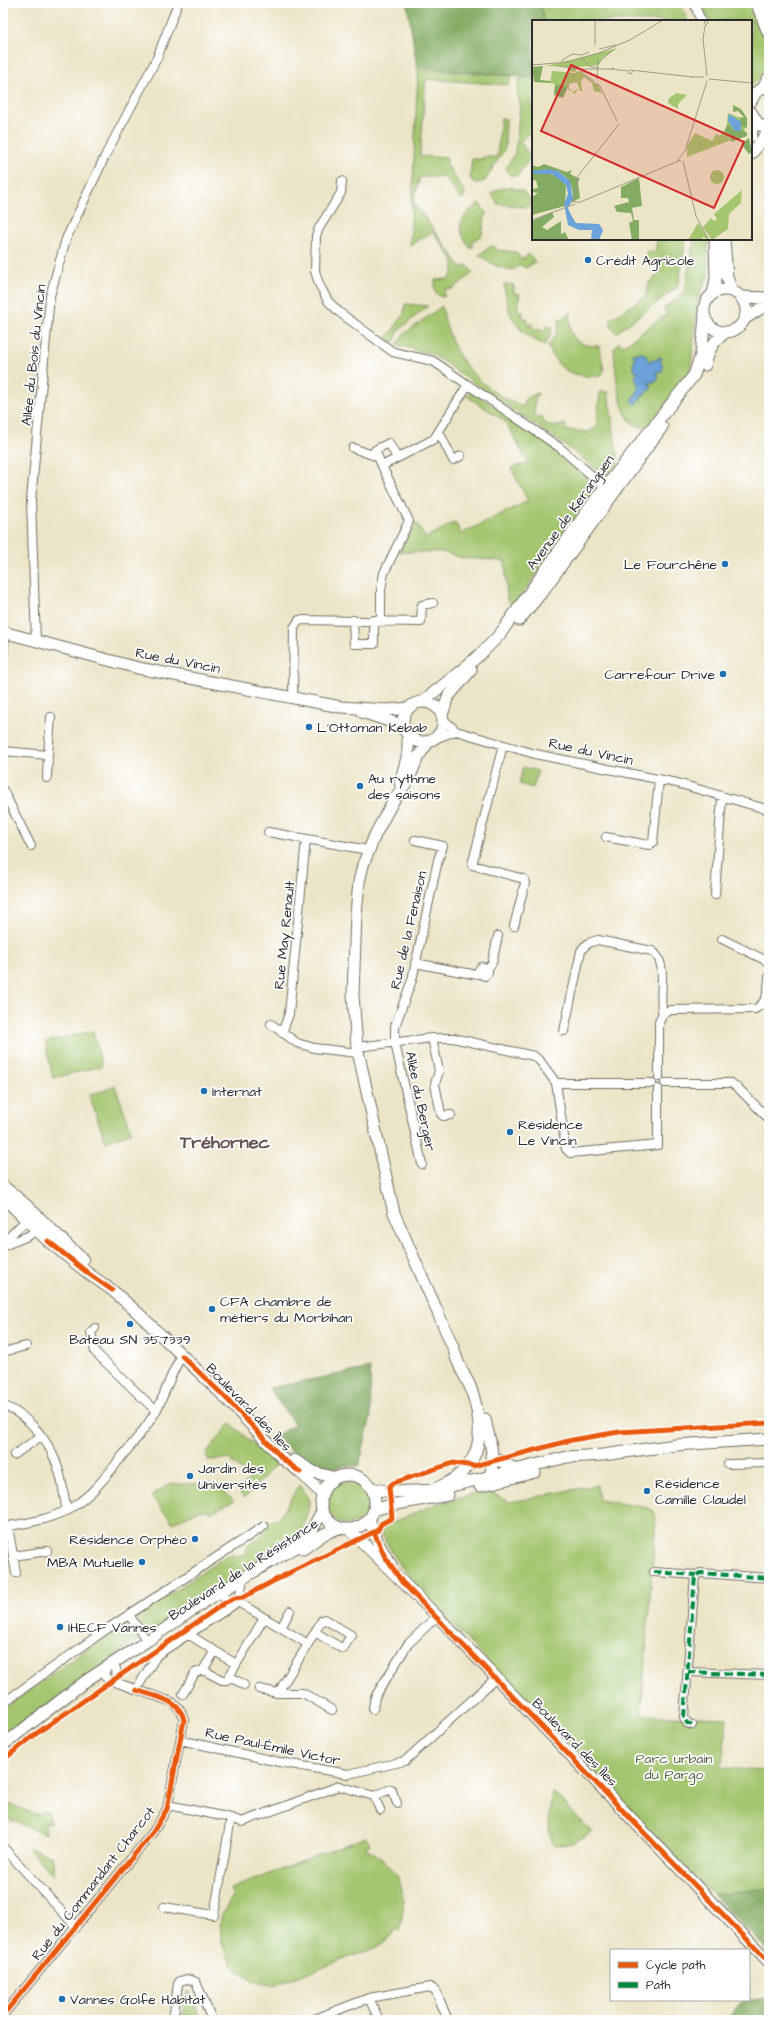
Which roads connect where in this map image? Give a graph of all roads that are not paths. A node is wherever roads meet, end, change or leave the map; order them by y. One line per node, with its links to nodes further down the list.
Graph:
1 (178, 3): 32 (street, Allée du Bois du Vincin)
2 (694, 3): 4 (street)
3 (758, 3): 5 (highway)
4 (701, 20)
5 (769, 31)
6 (752, 114): 7 (main road); 8 (main road)
7 (752, 130)
8 (769, 130): 9 (main road)
9 (752, 153)
10 (342, 181): 20 (street)
11 (715, 240): 13 (main road)
12 (724, 240): 14 (main road)
13 (713, 294): 14 (main road); 17 (main road)
14 (736, 294): 15 (main road); 18 (main road)
15 (769, 298)
16 (769, 302): 18 (main road)
17 (705, 317): 19 (main road); 27 (main road, Avenue de Keranguen)
18 (746, 318): 19 (main road)
19 (725, 333): 39 (main road, Avenue de Keranguen)
20 (467, 386): 21 (street); 27 (street)
21 (440, 432): 23 (street); 25 (street)
22 (353, 448): 24 (street)
23 (461, 456)
24 (378, 457): 25 (street); 26 (street)
25 (397, 458): 26 (street)
26 (382, 466): 30 (street)
27 (605, 487): 35 (main road, Avenue de Keranguen)
28 (433, 603): 30 (street)
29 (353, 620): 30 (street); 30 (street); 34 (street)
30 (377, 620)
31 (4, 632): 32 (main road, Rue du Vincin); 33 (street)
32 (36, 642): 34 (main road, Rue du Vincin)
33 (3, 658)
34 (293, 697): 36 (main road, Rue du Vincin)
35 (422, 702): 37 (main road); 39 (main road)
36 (350, 708): 37 (main road, Rue du Vincin); 40 (main road, Rue du Vincin)
37 (409, 708): 40 (main road)
38 (51, 717): 45 (street)
39 (442, 717): 41 (street, Rue du Vincin); 42 (main road)
40 (406, 730): 42 (main road); 50 (main road)
41 (456, 731): 42 (street); 43 (street, Rue du Vincin)
42 (432, 740): 50 (main road)
43 (503, 745): 47 (street, Rue du Vincin); 59 (street)
44 (3, 750): 45 (street)
45 (48, 755): 46 (street)
46 (47, 778)
47 (659, 780): 49 (street, Rue du Vincin); 53 (street)
48 (3, 790): 56 (street)
49 (722, 796): 51 (street, Rue du Vincin); 58 (street)
50 (393, 801): 57 (main road)
51 (769, 810)
52 (268, 832): 54 (street)
53 (606, 837)
54 (306, 839): 57 (street); 68 (street, Rue May Renault)
55 (415, 840): 63 (street, Rue de la Fenaison)
56 (31, 846)
57 (368, 850): 71 (main road)
58 (715, 895)
59 (514, 926)
60 (498, 936): 63 (street)
61 (722, 939): 62 (street)
62 (769, 962)
63 (416, 963): 70 (street, Rue de la Fenaison)
64 (769, 977): 65 (street)
65 (664, 1014): 67 (street); 72 (street)
66 (271, 1024): 68 (street)
67 (564, 1032)
68 (282, 1033): 71 (street)
69 (432, 1038): 70 (street); 73 (street); 77 (street)
70 (395, 1043): 71 (street); 79 (street, Allée du Berger)
71 (358, 1050): 89 (main road)
72 (659, 1076): 74 (street); 75 (street)
73 (556, 1083): 74 (street); 76 (street)
74 (652, 1083): 76 (street)
75 (665, 1083): 76 (street); 78 (street)
76 (658, 1089)
77 (451, 1115)
78 (769, 1119)
79 (422, 1164)
80 (3, 1186): 83 (main road, Boulevard des Îles)
81 (3, 1197): 82 (main road, Boulevard des Îles)
82 (26, 1220): 83 (main road, Boulevard des Îles); 84 (street)
83 (40, 1223): 84 (street); 88 (main road, Boulevard des Îles)
84 (3, 1245)
85 (95, 1328): 91 (street)
86 (26, 1346): 87 (street)
87 (3, 1352)
88 (182, 1356): 91 (street); 94 (main road, Boulevard des Îles)
89 (472, 1390): 97 (main road); 105 (main road)
90 (3, 1405): 92 (street)
91 (156, 1411): 107 (street)
92 (41, 1436): 95 (street); 107 (street)
93 (769, 1439): 96 (main road)
94 (269, 1442): 102 (main road, Boulevard des Îles); 106 (main road, Boulevard des Îles)
95 (14, 1455)
96 (603, 1455): 100 (main road); 104 (main road)
97 (491, 1456): 100 (main road); 101 (main road)
98 (769, 1463): 99 (street)
99 (728, 1464)
100 (515, 1469): 101 (main road)
101 (489, 1476): 104 (main road); 105 (main road)
102 (335, 1478): 103 (main road); 106 (main road)
103 (371, 1488): 105 (main road); 109 (main road)
104 (473, 1488): 109 (main road)
105 (425, 1492)
106 (322, 1494): 108 (main road)
107 (67, 1511): 110 (street)
108 (322, 1511): 112 (main road); 131 (main road, Boulevard de la Résistance)
109 (371, 1515): 113 (main road); 120 (main road, Boulevard des Îles)
110 (6, 1526): 115 (street)
111 (264, 1526): 125 (street)
112 (339, 1528): 113 (main road); 121 (main road, Boulevard de la Résistance)
113 (350, 1530): 120 (main road, Boulevard des Îles)
114 (47, 1551): 115 (street)
115 (13, 1556): 117 (street)
116 (654, 1572): 118 (street)
117 (16, 1573)
118 (696, 1574): 119 (street); 137 (street)
119 (769, 1578)
120 (402, 1582): 126 (main road, Boulevard des Îles)
121 (242, 1586): 122 (main road, Boulevard de la Résistance); 123 (street)
122 (224, 1597): 123 (street); 135 (main road, Boulevard de la Résistance)
123 (238, 1602): 127 (street); 130 (street)
124 (290, 1611): 128 (street)
125 (129, 1615): 131 (street); 148 (street)
126 (437, 1616): 141 (main road, Boulevard des Îles); 149 (street)
127 (264, 1618): 128 (street); 134 (street)
128 (281, 1628): 132 (street)
129 (315, 1632): 132 (street)
130 (188, 1634): 133 (street); 145 (street)
131 (147, 1642): 138 (main road, Boulevard de la Résistance)
132 (308, 1644): 146 (street)
133 (215, 1651): 134 (street); 136 (street)
134 (236, 1664): 140 (street)
135 (116, 1669): 138 (main road, Boulevard de la Résistance); 142 (street)
136 (203, 1670): 140 (street); 147 (street)
137 (688, 1672): 139 (street); 151 (street)
138 (104, 1673): 142 (street, Rue du Commandant Charcot); 153 (main road, Boulevard de la Résistance)
139 (769, 1675)
140 (229, 1676): 143 (street)
141 (496, 1678): 152 (street, Rue Paul-Émile Victor); 162 (main road, Boulevard des Îles)
142 (117, 1683): 145 (street, Rue du Commandant Charcot)
143 (244, 1685)
144 (259, 1689): 146 (street)
145 (136, 1690): 152 (street, Rue du Commandant Charcot)
146 (278, 1693): 150 (street)
147 (183, 1694)
148 (3, 1703)
149 (373, 1709)
150 (332, 1710)
151 (692, 1726)
152 (180, 1740): 156 (street, Rue du Commandant Charcot)
153 (3, 1745)
154 (374, 1796): 155 (street); 157 (street); 158 (street)
155 (397, 1803)
156 (168, 1806): 158 (street); 161 (street, Rue du Commandant Charcot)
157 (380, 1810)
158 (231, 1818): 160 (street)
159 (3, 1847): 161 (street, Rue du Commandant Charcot)
160 (164, 1907)
161 (75, 1926): 164 (street, Rue du Commandant Charcot)
162 (769, 1962)
163 (369, 1998): 167 (street); 168 (street); 169 (street)
164 (3, 2015)
165 (172, 2020): 166 (street)
166 (212, 2020)
167 (312, 2020)
168 (379, 2020)
169 (448, 2020)

